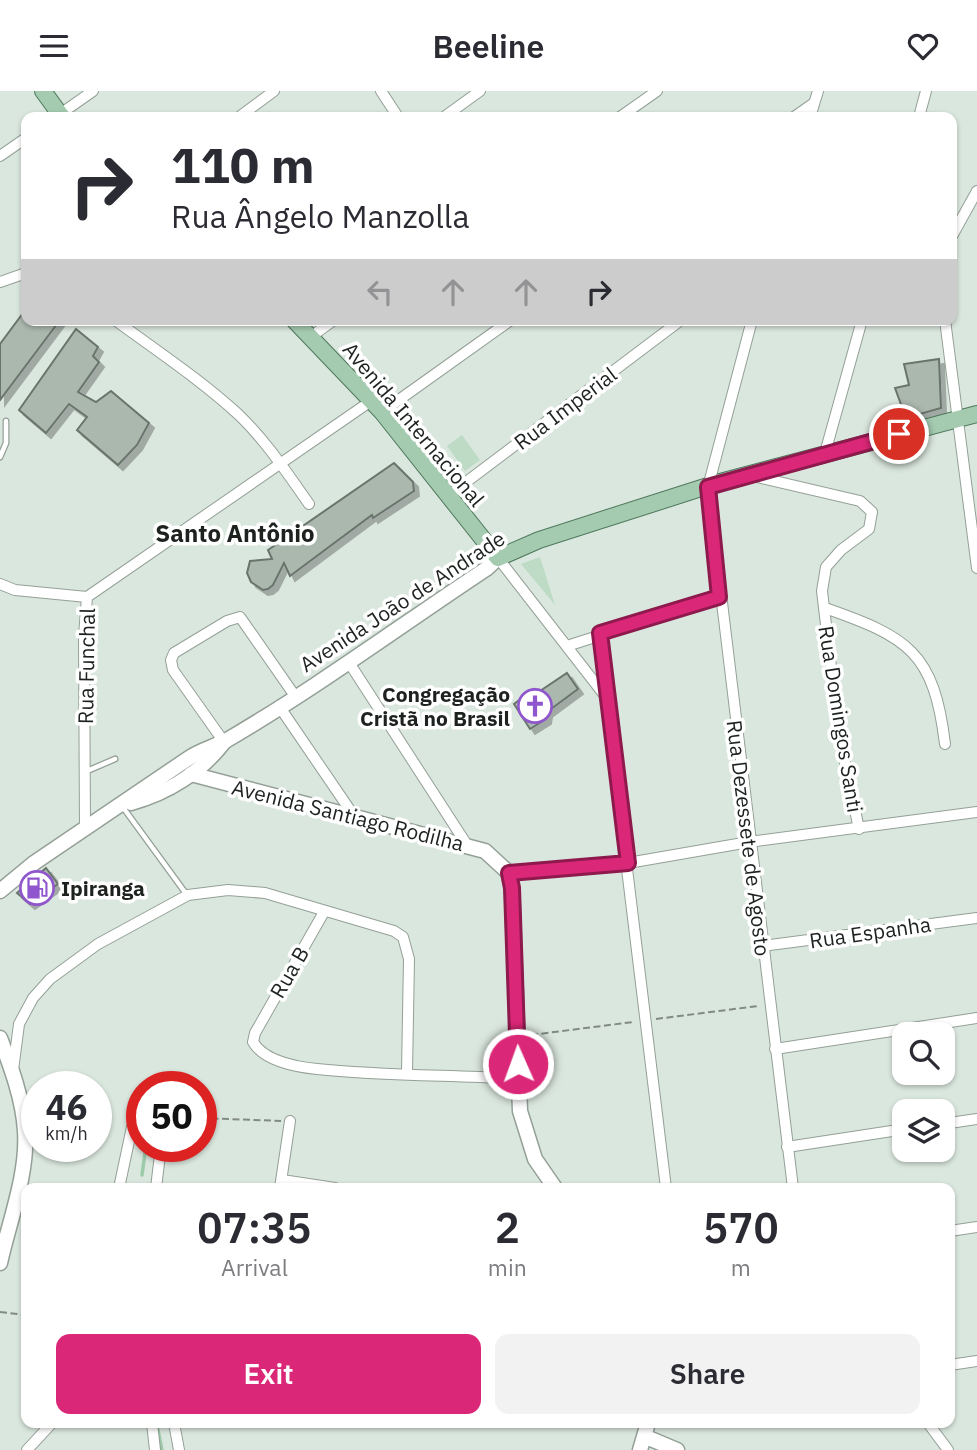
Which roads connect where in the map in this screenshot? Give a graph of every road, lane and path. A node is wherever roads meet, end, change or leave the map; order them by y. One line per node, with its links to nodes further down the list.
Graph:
1 (43, 91): 10 (main road)
2 (93, 91): 11 (street)
3 (274, 91): 12 (street)
4 (381, 91): 13 (street)
5 (480, 91): 14 (street)
6 (657, 91): 15 (street)
7 (818, 91): 9 (street)
8 (926, 91): 18 (street)
9 (814, 103): 16 (street); 17 (street)
10 (56, 112)
11 (64, 112)
12 (246, 112)
13 (395, 112)
14 (451, 112)
15 (627, 112)
16 (801, 112)
17 (811, 112)
18 (920, 112)
19 (21, 141): 20 (street)
20 (0, 156)
21 (977, 191): 22 (street)
22 (957, 227)
23 (21, 275): 24 (street)
24 (0, 282)
25 (124, 326): 40 (street)
26 (301, 326): 33 (main road, Avenida Internacional)
27 (326, 326): 33 (street)
28 (502, 326): 34 (street, Rua Funchal)
29 (673, 326): 43 (street, Rua Imperial)
30 (750, 326): 42 (street)
31 (860, 326): 38 (street)
32 (947, 326): 36 (street)
33 (312, 336): 34 (main road, Avenida Internacional)
34 (377, 406): 40 (street, Rua Funchal); 43 (main road, Avenida Internacional)
35 (977, 414): 36 (main road, Avenida João de Andrade)
36 (958, 418): 38 (main road, Avenida João de Andrade); 46 (street)
37 (6, 421): 39 (lane)
38 (825, 453): 41 (main road, Avenida João de Andrade)
39 (0, 457)
40 (280, 464): 44 (street); 48 (street, Rua Funchal)
41 (746, 474): 42 (main road, Avenida João de Andrade); 50 (street, Rua Domingos Santi)
42 (708, 487): 45 (main road, Avenida João de Andrade); 49 (street, Rua Dezessete de Agosto)
43 (449, 495): 45 (main road, Avenida Internacional)
44 (309, 504)
45 (498, 558): 52 (street); 53 (main road, Avenida João de Andrade)
46 (977, 568)
47 (0, 585): 48 (street)
48 (87, 597): 61 (street, Rua Funchal)
49 (719, 597): 51 (street); 69 (street, Rua Dezessete de Agosto)
50 (825, 608): 58 (street); 68 (street, Rua Domingos Santi)
51 (600, 633): 52 (street); 55 (street)
52 (567, 646): 55 (street)
53 (348, 661): 54 (main road, Avenida João de Andrade); 70 (street)
54 (295, 696): 56 (main road, Avenida João de Andrade); 57 (street)
55 (606, 697): 71 (street)
56 (279, 706): 57 (main road, Avenida João de Andrade); 66 (street)
57 (219, 743): 60 (main road, Avenida João de Andrade); 64 (main road, Avenida João de Andrade)
58 (945, 744)
59 (115, 759): 61 (lane)
60 (209, 762): 62 (main road, Avenida João de Andrade); 63 (main road)
61 (85, 772): 67 (street, Rua Funchal)
62 (191, 774): 63 (main road, Avenida Santiago Rodilha); 64 (main road, Avenida João de Andrade)
63 (216, 781): 66 (main road, Avenida Santiago Rodilha)
64 (122, 806): 67 (main road, Avenida João de Andrade); 76 (lane)
65 (977, 812): 68 (street)
66 (354, 816): 70 (main road, Avenida Santiago Rodilha)
67 (85, 828): 72 (main road, Avenida João de Andrade)
68 (859, 829): 69 (street)
69 (750, 842): 71 (street); 79 (street, Rua Dezessete de Agosto)
70 (467, 845): 73 (main road, Avenida Santiago Rodilha)
71 (628, 863): 73 (street); 98 (street)
72 (23, 871): 74 (main road, Avenida João de Andrade); 75 (main road, Avenida João de Andrade)
73 (509, 873): 85 (main road)
74 (0, 878)
75 (0, 891)
76 (188, 895): 77 (street); 83 (street)
77 (324, 912): 84 (street); 84 (street, Rua B)
78 (977, 918): 79 (street, Rua Espanha)
79 (762, 946): 82 (street, Rua Dezessete de Agosto)
80 (977, 1018): 82 (street)
81 (0, 1038): 83 (main road)
82 (775, 1049): 91 (street, Rua Dezessete de Agosto)
83 (13, 1071): 102 (main road)
84 (407, 1072): 85 (street)
85 (519, 1079): 97 (main road)
86 (217, 1119): 88 (path)
87 (977, 1119): 89 (street)
88 (290, 1121): 96 (street)
89 (955, 1122)
90 (892, 1131): 91 (street)
91 (788, 1147): 99 (street, Rua Dezessete de Agosto)
92 (126, 1155): 94 (street)
93 (159, 1162): 95 (street)
94 (120, 1183)
95 (157, 1183)
96 (281, 1183)
97 (552, 1183)
98 (665, 1183)
99 (792, 1183)
100 (977, 1227): 101 (street)
101 (955, 1230)
102 (0, 1263)
103 (0, 1312): 104 (path)
104 (21, 1314)
105 (977, 1361): 106 (street)
106 (955, 1363)
107 (47, 1428): 112 (street)
108 (153, 1428): 113 (street)
109 (175, 1428): 114 (street)
110 (932, 1428): 116 (street)
111 (645, 1437): 115 (main road)
112 (27, 1450)
113 (155, 1450)
114 (179, 1450)
115 (677, 1450)
116 (948, 1450)

